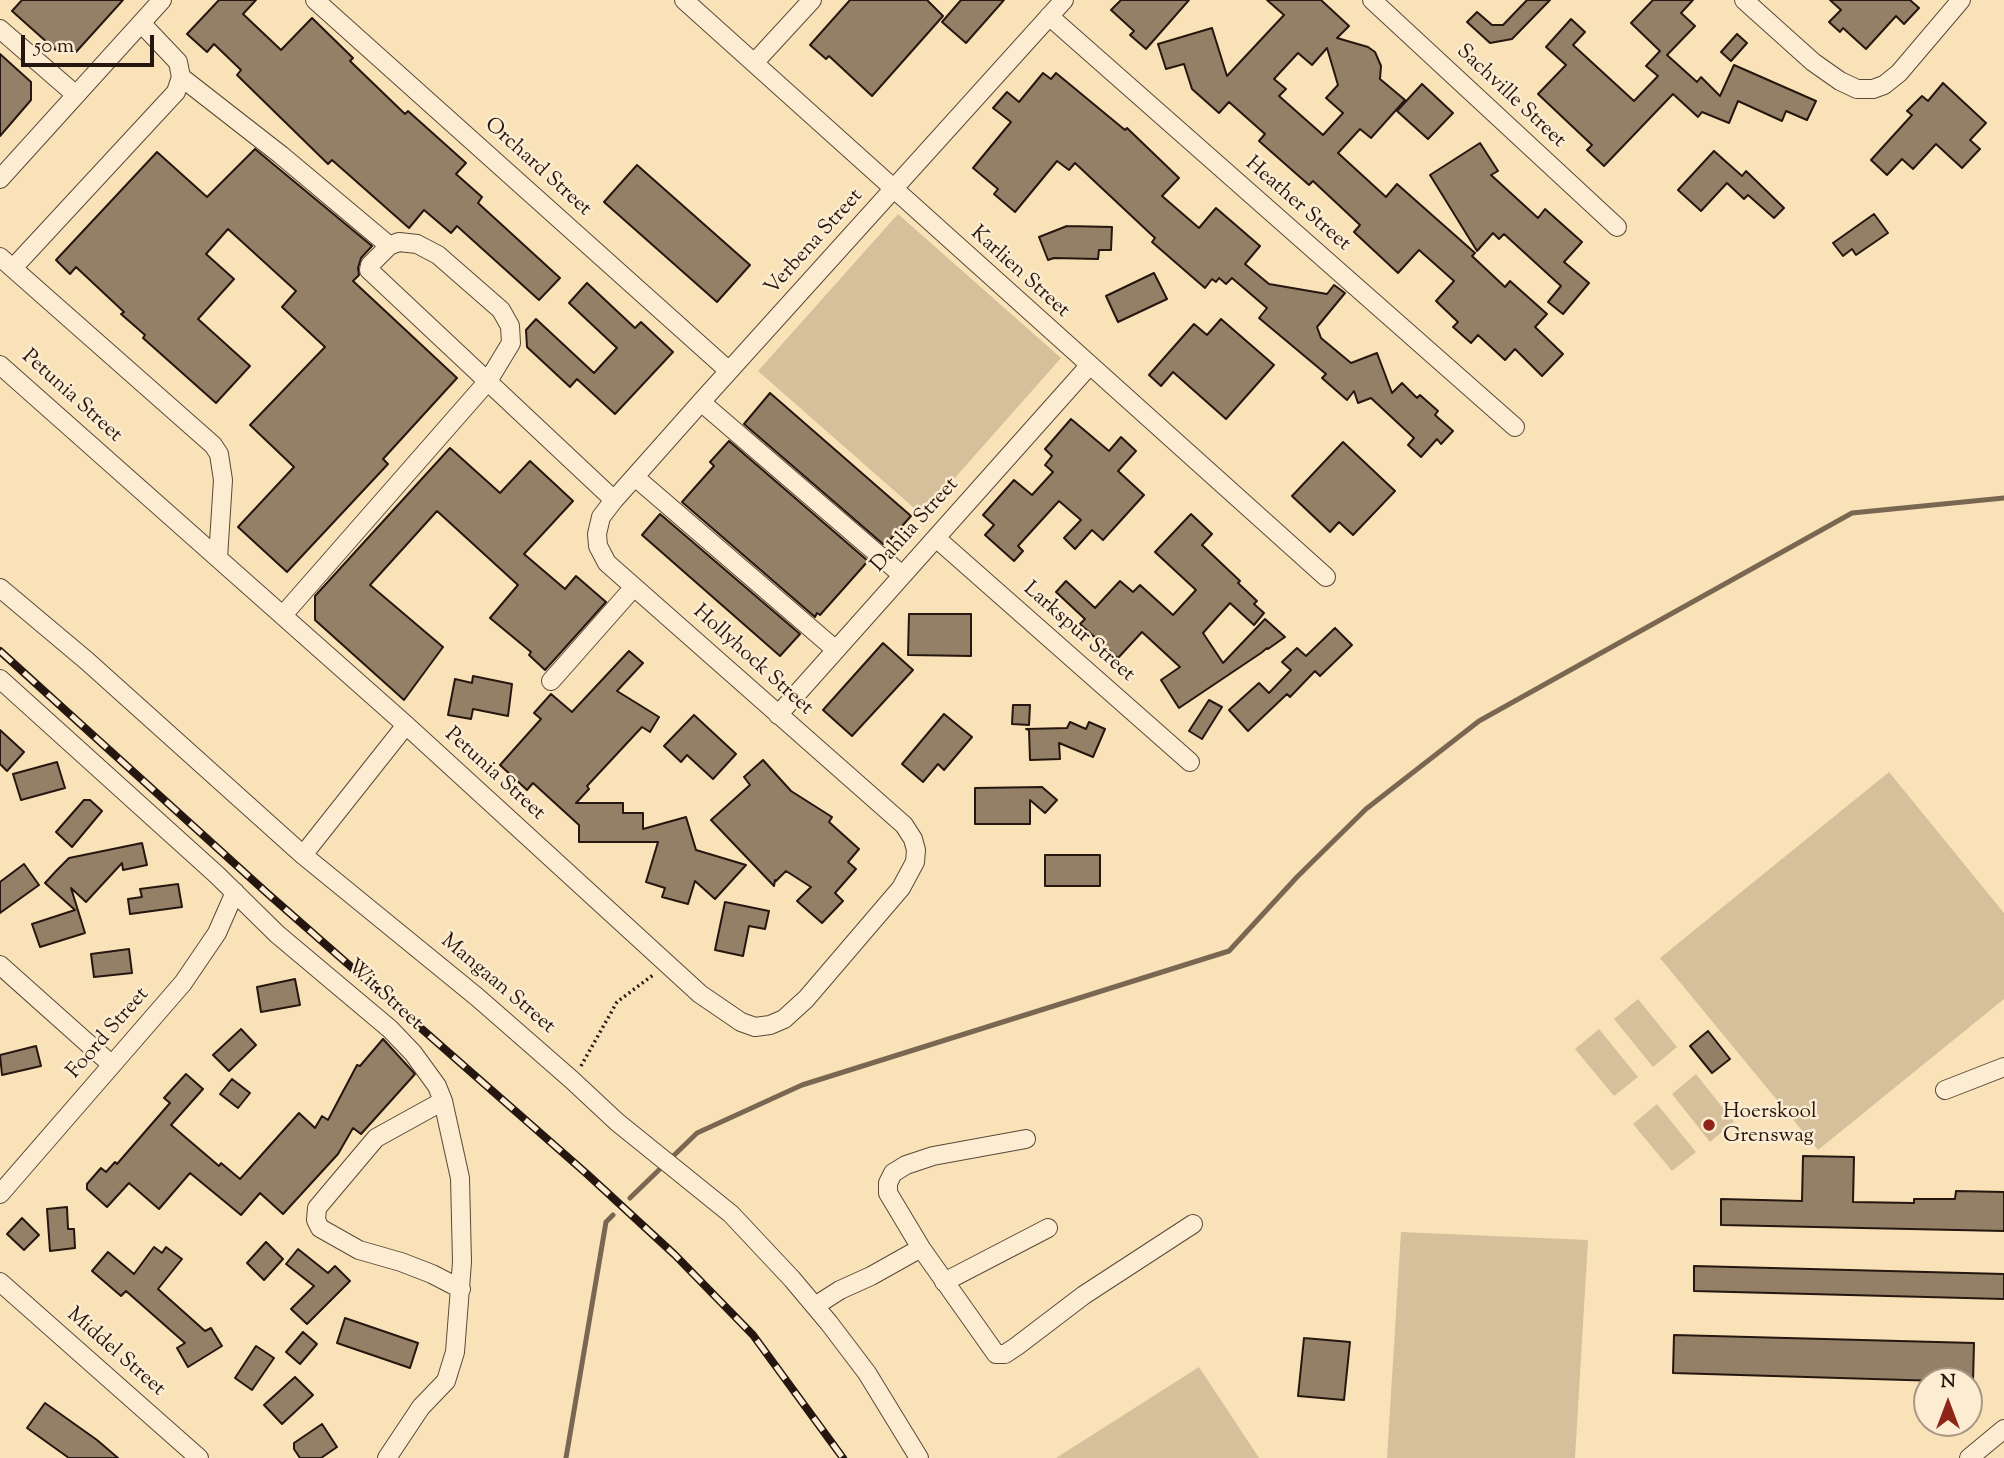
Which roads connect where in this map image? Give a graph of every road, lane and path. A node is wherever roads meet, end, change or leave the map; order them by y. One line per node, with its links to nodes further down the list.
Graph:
1 (162, 0): 10 (street)
2 (315, 0): 22 (street, Orchard Street)
3 (684, 0): 12 (street, Karlien Street)
4 (812, 0): 12 (street)
5 (1064, 0): 9 (street, Verbena Street)
6 (1372, 0): 17 (street, Sachville Street)
7 (1744, 0): 8 (street)
8 (1961, 0)
9 (1049, 16): 16 (street, Verbena Street); 25 (street, Heather Street)
10 (141, 23): 13 (street); 14 (street)
11 (0, 29): 14 (street)
12 (754, 63): 16 (street, Karlien Street)
13 (181, 77): 18 (street); 19 (street)
14 (76, 95): 15 (street)
15 (0, 179)
16 (894, 190): 21 (street, Karlien Street); 22 (street, Verbena Street)
17 (1617, 227)
18 (388, 246): 23 (street); 23 (street)
19 (7, 263): 30 (street)
20 (0, 365): 30 (street, Petunia Street)
21 (1089, 366): 29 (street, Dahlia Street); 32 (street, Karlien Street)
22 (729, 371): 24 (street, Verbena Street)
23 (488, 381): 27 (street); 35 (street)
24 (701, 402): 26 (street, Verbena Street); 31 (street)
25 (1515, 427)
26 (635, 477): 27 (street, Verbena Street); 36 (street)
27 (614, 500): 28 (street, Verbena Street)
28 (601, 517): 33 (street, Hollyhock Street)
29 (936, 538): 31 (street, Dahlia Street); 41 (street, Larkspur Street)
30 (218, 558): 35 (street, Petunia Street)
31 (902, 576): 36 (street, Dahlia Street)
32 (1326, 577)
33 (634, 587): 38 (street); 39 (street, Hollyhock Street)
34 (0, 588): 43 (street, Mangaan Street)
35 (283, 615): 40 (street, Petunia Street)
36 (836, 650): 39 (street, Dahlia Street)
37 (0, 679): 44 (street, Wit Street)
38 (551, 681)
39 (778, 715): 42 (street, Hollyhock Street)
40 (406, 725): 43 (street); 46 (street, Petunia Street)
41 (1190, 762)
42 (904, 825): 46 (street, Petunia Street)
43 (303, 855): 49 (street, Mangaan Street)
44 (235, 892): 47 (street, Foord Street); 51 (street, Wit Street)
45 (0, 965): 47 (street)
46 (672, 968): 49 (path)
47 (112, 1065): 53 (street, Foord Street)
48 (2004, 1067): 50 (street)
49 (572, 1080): 60 (street, Mangaan Street)
50 (1945, 1090)
51 (443, 1101): 59 (street, Wit Street); 59 (street)
52 (1026, 1139): 56 (street)
53 (0, 1194)
54 (1192, 1224): 58 (street)
55 (1048, 1228): 58 (street)
56 (921, 1248): 58 (street); 60 (street)
57 (0, 1282): 62 (street, Middel Street)
58 (944, 1282)
59 (461, 1289): 63 (street, Wit Street)
60 (815, 1306): 64 (street, Mangaan Street)
61 (2004, 1429): 65 (street)
62 (199, 1458)
63 (387, 1458)
64 (919, 1458)
65 (1969, 1458)

